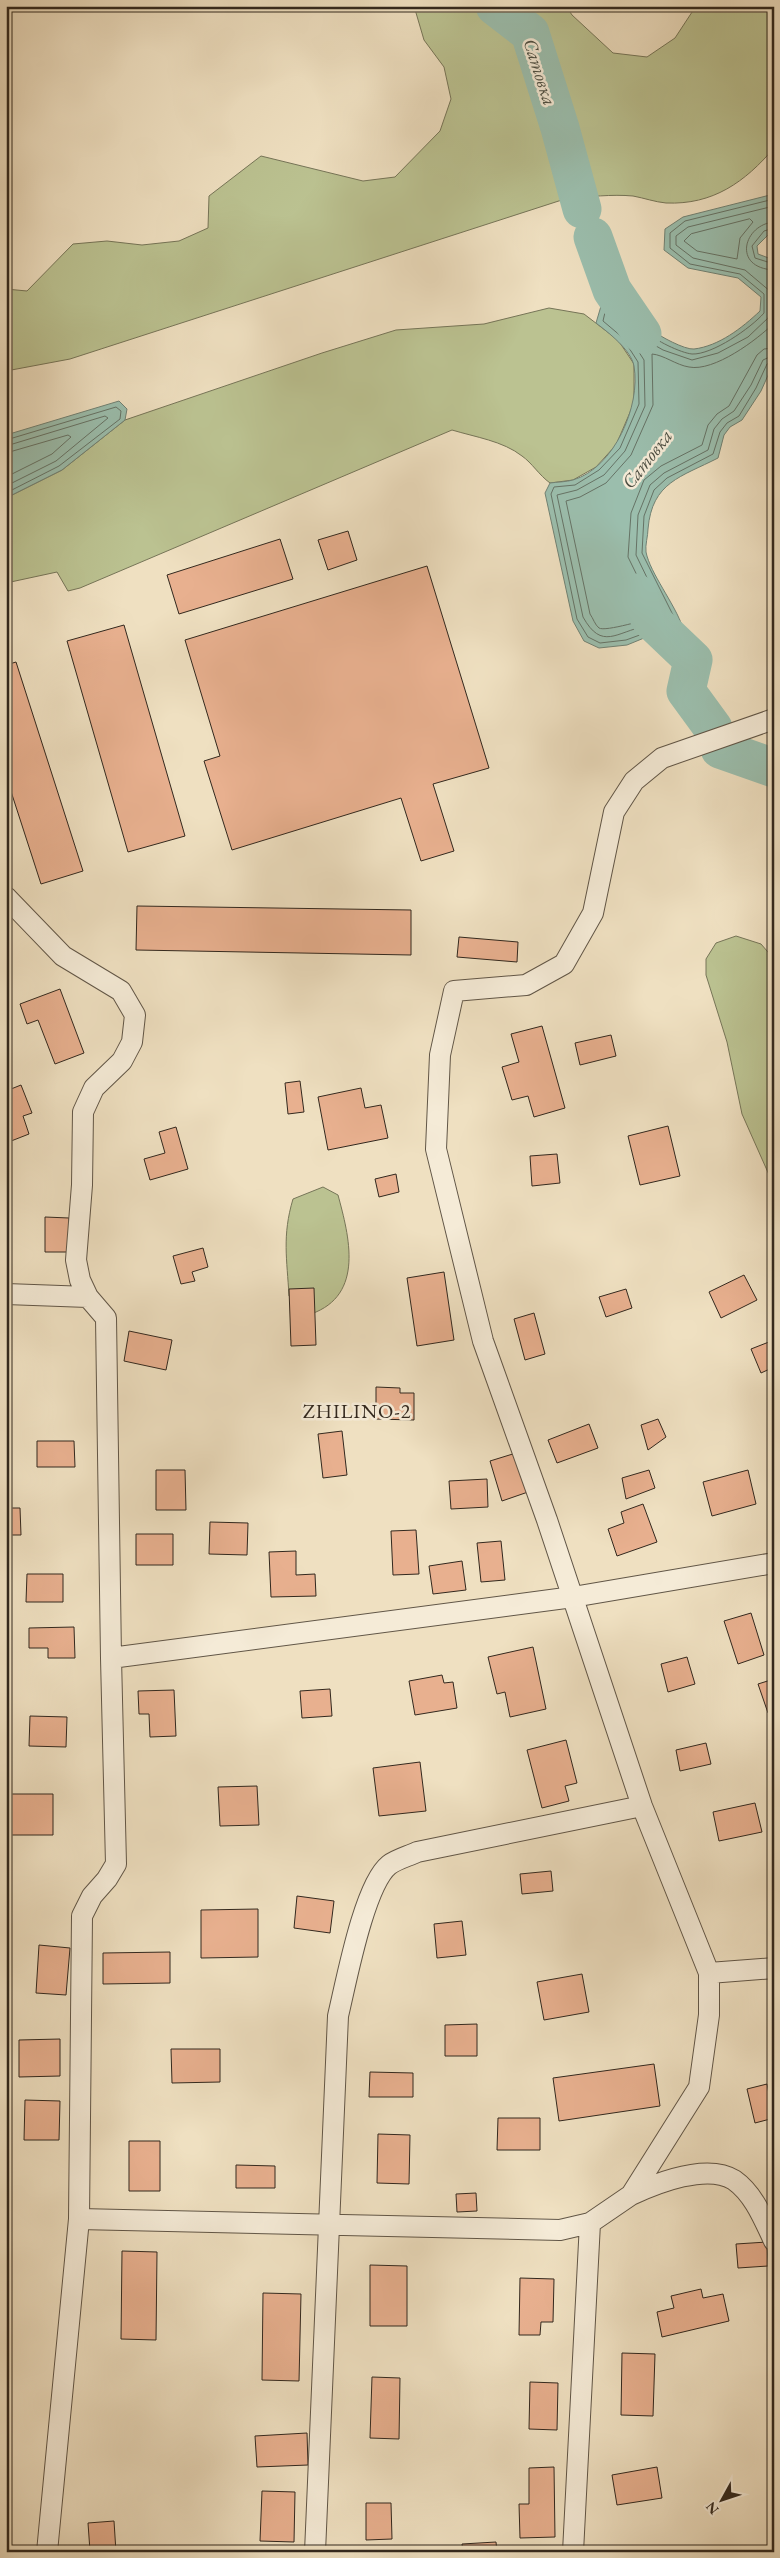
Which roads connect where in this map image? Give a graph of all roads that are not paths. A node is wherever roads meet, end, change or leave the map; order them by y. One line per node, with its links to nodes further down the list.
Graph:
1 (774, 719): 6 (street)
2 (6, 897): 4 (street)
3 (6, 1294): 4 (street)
4 (88, 1297): 7 (street)
5 (774, 1563): 6 (street)
6 (573, 1597): 7 (street); 8 (street)
7 (111, 1658): 12 (street)
8 (642, 1806): 10 (street); 14 (street)
9 (774, 1968): 10 (street)
10 (709, 1973): 11 (street)
11 (631, 2195): 13 (street); 15 (street)
12 (79, 2219): 14 (street); 16 (street)
13 (590, 2223): 14 (street); 18 (street)
14 (328, 2227): 17 (street)
15 (774, 2241)
16 (48, 2552)
17 (315, 2552)
18 (573, 2552)

